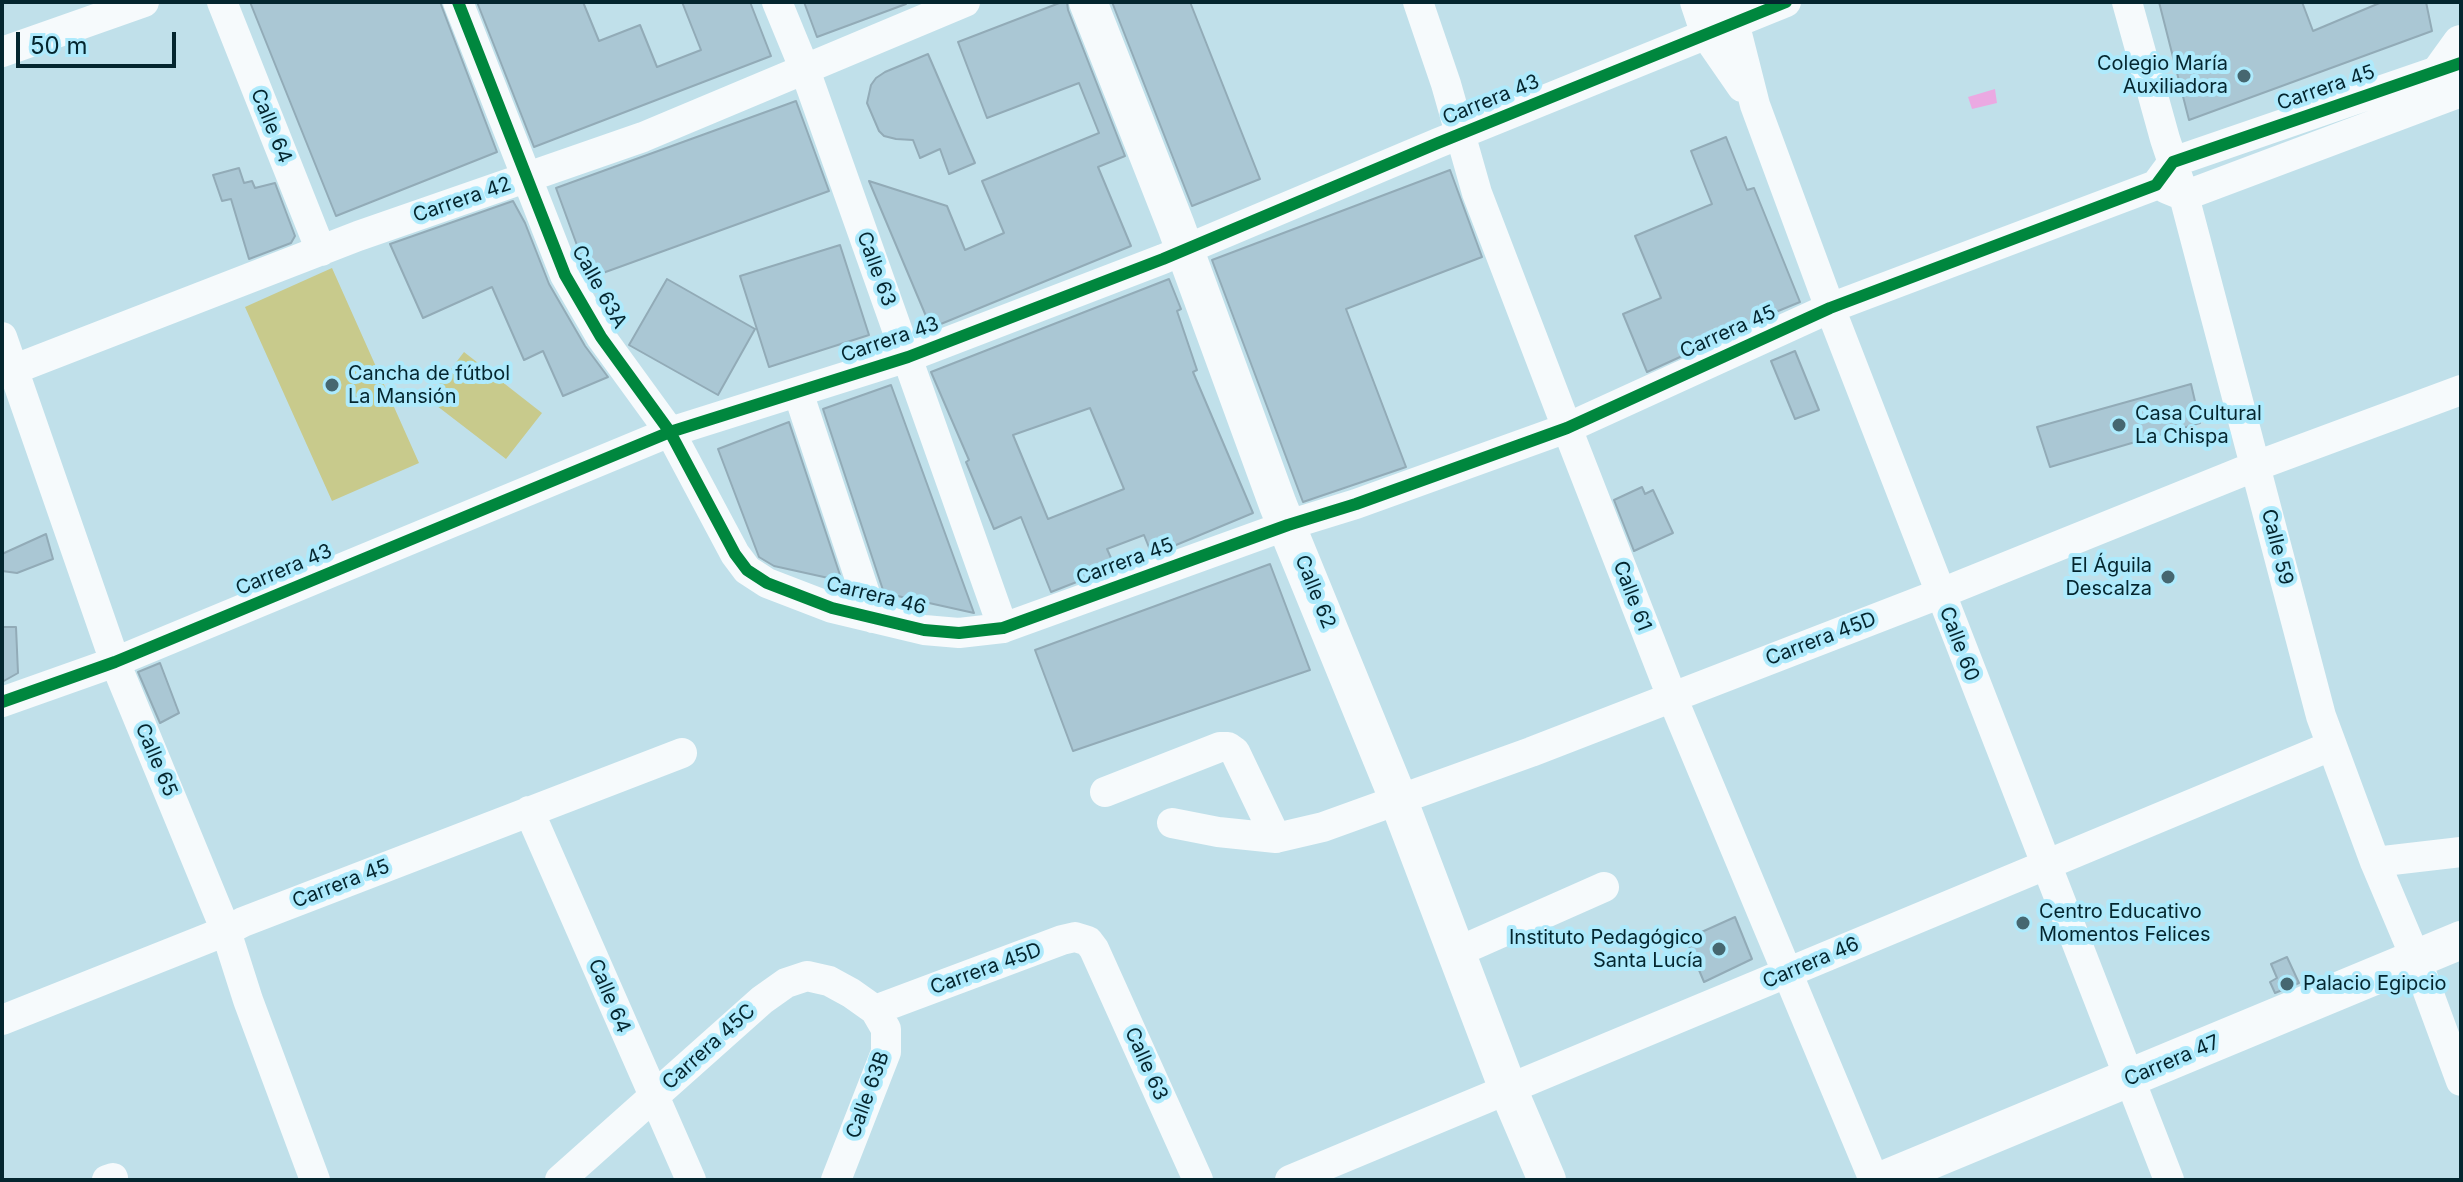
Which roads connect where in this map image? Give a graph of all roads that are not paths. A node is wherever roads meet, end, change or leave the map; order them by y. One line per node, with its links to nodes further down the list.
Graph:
1 (144, 2): 13 (street)
2 (222, 2): 26 (street, Calle 64)
3 (458, 2): 23 (street, Calle 63A)
4 (777, 2): 14 (street, Calle 63)
5 (965, 2): 14 (street, Carrera 42)
6 (1088, 2): 25 (main road, Calle 62)
7 (1418, 2): 20 (street, Calle 61)
8 (1695, 2): 12 (street, Calle 60)
9 (1786, 2): 11 (street, Carrera 43)
10 (2127, 2): 22 (street, Calle 59)
11 (1730, 12): 12 (street, Carrera 43); 17 (street, Calle 60)
12 (1706, 35): 17 (street, Calle 60); 20 (street, Carrera 43)
13 (2, 52)
14 (805, 70): 23 (street, Carrera 42); 29 (street, Calle 63)
15 (2448, 74): 16 (street, Carrera 45); 19 (street, Carrera 45)
16 (2340, 104): 18 (street, Carrera 45); 19 (street)
17 (1755, 105): 27 (street, Calle 60)
18 (2310, 114): 21 (street); 22 (street, Carrera 45)
19 (2351, 133): 21 (street, Carrera 45)
20 (1461, 134): 25 (street, Carrera 43); 33 (street, Calle 61)
21 (2321, 144): 24 (street, Carrera 45)
22 (2164, 173): 24 (street, Calle 59); 27 (street, Carrera 45)
23 (527, 177): 26 (street, Carrera 42); 34 (street, Calle 63A)
24 (2184, 196): 35 (street, Calle 59)
25 (1184, 248): 29 (street, Carrera 43); 36 (main road, Calle 62)
26 (321, 251): 30 (street, Carrera 42)
27 (1830, 308): 33 (street, Carrera 45); 38 (street, Calle 60)
28 (2, 337): 30 (street, Calle 65)
29 (908, 357): 32 (street, Carrera 43); 40 (street, Calle 63)
30 (8, 372): 41 (street, Calle 65)
31 (2461, 390): 35 (street, Carrera 45D)
32 (798, 392): 34 (street, Carrera 43); 39 (street)
33 (1567, 428): 36 (street, Carrera 45); 42 (street, Calle 61)
34 (670, 432): 37 (street, Calle 63A); 41 (street, Carrera 43)
35 (2256, 466): 38 (street, Carrera 45D); 44 (street, Calle 59)
36 (1288, 525): 40 (street, Carrera 45); 47 (main road, Calle 62)
37 (747, 570): 39 (street, Carrera 46)
38 (1939, 594): 42 (street, Carrera 45D); 53 (street, Calle 60)
39 (873, 618): 40 (street, Carrera 46)
40 (1003, 628)
41 (115, 662): 43 (street, Carrera 43); 55 (street, Calle 65)
42 (1672, 697): 47 (street, Carrera 45D); 60 (street, Calle 61)
43 (2, 702)
44 (2331, 746): 52 (street, Calle 59); 53 (street, Carrera 46)
45 (682, 753): 48 (street, Carrera 45)
46 (1105, 792): 50 (street)
47 (1398, 800): 50 (street, Carrera 45D); 58 (main road, Calle 62)
48 (529, 811): 55 (street, Carrera 45); 66 (street, Calle 64)
49 (1172, 823): 50 (street, Carrera 45D)
50 (1276, 838)
51 (2461, 852): 52 (street)
52 (2375, 862): 59 (street, Calle 59)
53 (2046, 865): 60 (street, Carrera 46); 63 (street, Calle 60)
54 (1604, 887): 58 (street)
55 (226, 931): 62 (street, Carrera 45); 67 (street, Calle 65)
56 (2461, 940): 59 (main road, Carrera 47)
57 (1094, 949): 61 (street, Carrera 45D); 71 (street, Calle 63)
58 (1455, 953): 65 (main road, Calle 62)
59 (2416, 959): 63 (main road, Carrera 47); 64 (street, Calle 59)
60 (1787, 973): 65 (street, Carrera 46); 74 (street, Calle 61)
61 (875, 1010): 66 (street, Carrera 45C); 70 (street, Calle 63B)
62 (2, 1020)
63 (2129, 1079): 75 (main road, Carrera 47); 76 (street, Calle 60)
64 (2461, 1081)
65 (1508, 1089): 72 (street, Carrera 46); 73 (main road, Calle 62)
66 (653, 1097): 68 (street, Carrera 45C); 69 (street, Calle 64)
67 (315, 1180)
68 (560, 1180)
69 (691, 1180)
70 (836, 1180)
71 (1198, 1180)
72 (1290, 1180)
73 (1547, 1180)
74 (1874, 1180)
75 (1883, 1180)
76 (2169, 1180)

